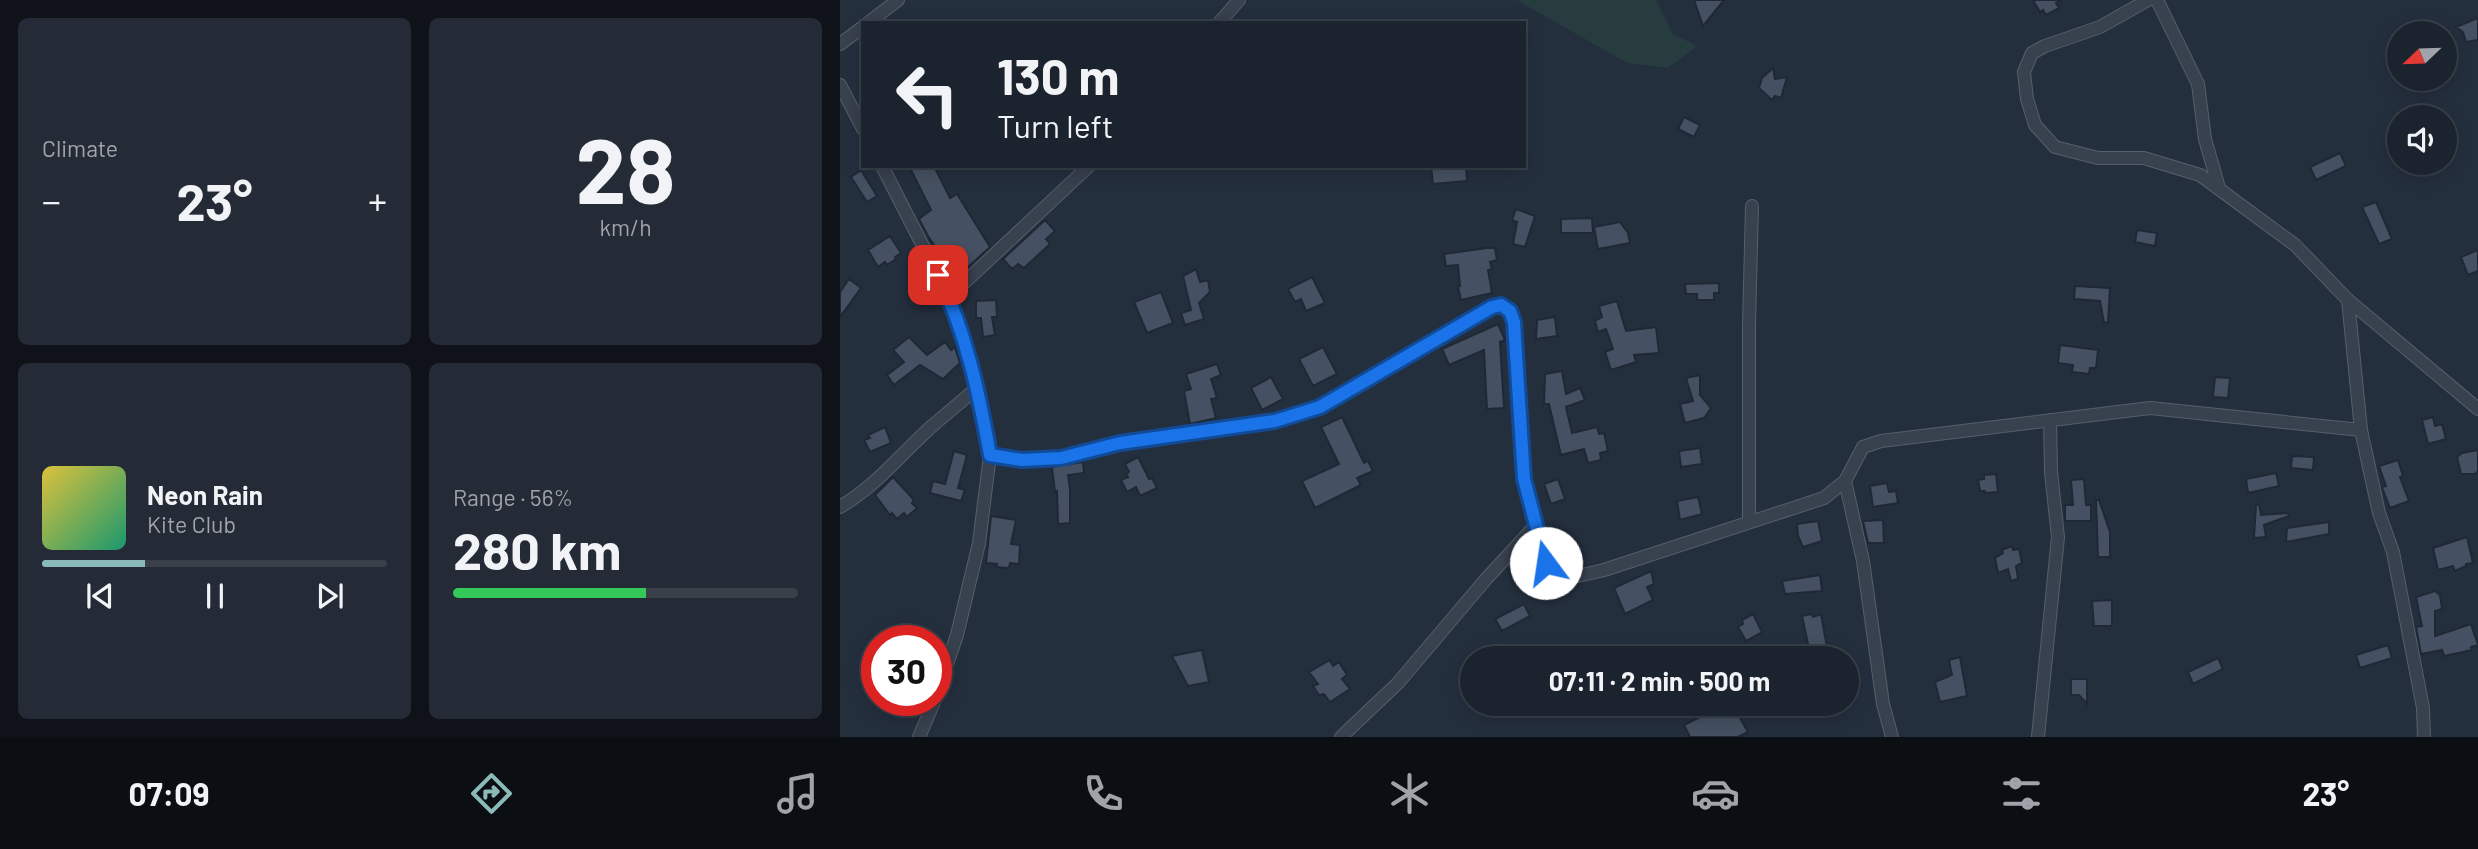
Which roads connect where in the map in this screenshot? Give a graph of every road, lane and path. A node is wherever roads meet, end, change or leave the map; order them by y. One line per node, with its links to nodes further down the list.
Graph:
1 (898, 0): 5 (street)
2 (1239, 0): 6 (street)
3 (2148, 0): 13 (street)
4 (2157, 0): 13 (street)
5 (871, 21)
6 (1221, 21)
7 (861, 28): 8 (street)
8 (840, 44)
9 (840, 85): 10 (street)
10 (861, 126)
11 (883, 168): 15 (street)
12 (1087, 168): 15 (street)
13 (2219, 189): 16 (street)
14 (1752, 206): 24 (street)
15 (949, 297): 17 (street)
16 (2348, 300): 18 (street); 20 (street)
17 (977, 388): 21 (street); 23 (street)
18 (2478, 409)
19 (2050, 420): 20 (street); 22 (street); 31 (street)
20 (2361, 430): 32 (street)
21 (990, 455): 25 (street); 26 (street)
22 (1845, 481): 24 (street); 30 (street)
23 (840, 507)
24 (1749, 522): 25 (street)
25 (1537, 524): 29 (street)
26 (952, 650)
27 (928, 716): 28 (street)
28 (919, 737)
29 (1341, 737)
30 (1892, 737)
31 (2038, 737)
32 (2424, 737)

